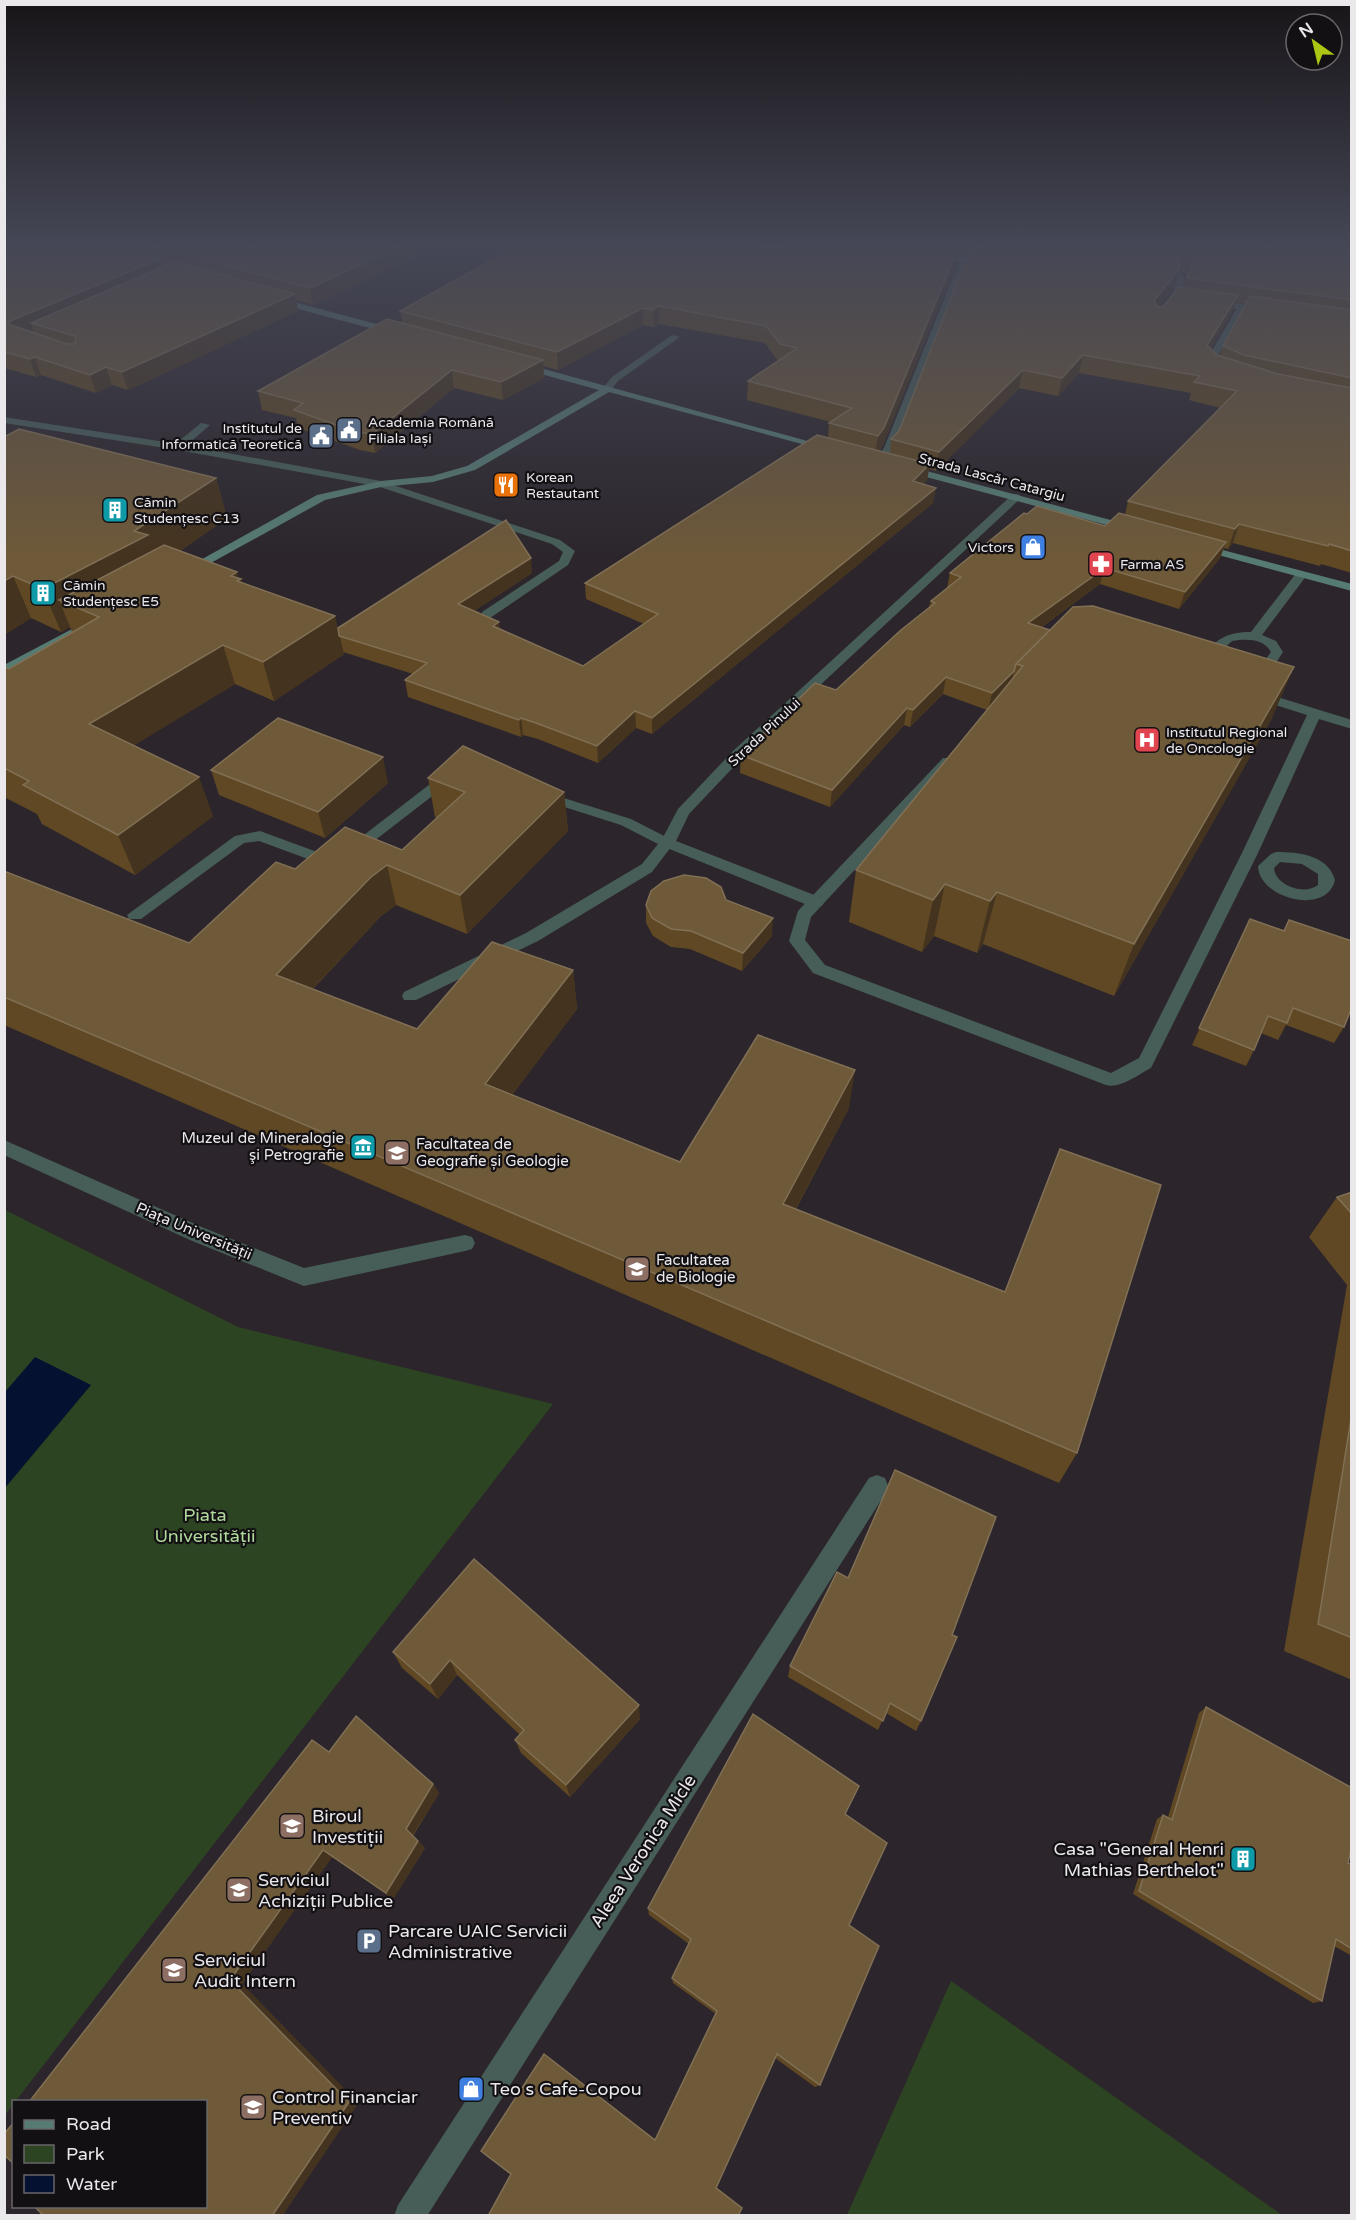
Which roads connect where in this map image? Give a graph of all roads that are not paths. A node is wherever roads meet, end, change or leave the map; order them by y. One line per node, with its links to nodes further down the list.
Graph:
1 (657, 350): 6 (street)
2 (928, 350): 12 (street)
3 (1217, 350): 5 (street)
4 (515, 364): 6 (street)
5 (1224, 374)
6 (607, 388): 10 (street); 13 (street)
7 (4, 420): 9 (street)
8 (205, 426): 9 (street)
9 (178, 447): 13 (street)
10 (844, 452)
11 (867, 458): 12 (street, Strada Lascăr Catargiu)
12 (878, 461): 14 (street, Strada Lascăr Catargiu)
13 (381, 484): 18 (street); 20 (street)
14 (1016, 497): 15 (street, Strada Lascăr Catargiu); 30 (street, Strada Pinului)
15 (1141, 531)
16 (1187, 544): 17 (street)
17 (1301, 575): 19 (street); 22 (street)
18 (169, 581)
19 (1352, 588)
20 (486, 615)
21 (87, 625): 23 (street)
22 (1255, 636): 24 (street); 25 (street)
23 (4, 670)
24 (1214, 676)
25 (1314, 714): 26 (street); 31 (street)
26 (1352, 726)
27 (958, 751): 33 (street)
28 (466, 775): 34 (street)
29 (528, 791): 30 (street)
30 (666, 843): 33 (street); 35 (street, Strada Pinului)
31 (1250, 853): 32 (street); 33 (street)
32 (1270, 861)
33 (816, 902)
34 (135, 915)
35 (410, 996)
36 (4, 1148): 37 (street, Piața Universității)
37 (465, 1243)
38 (877, 1486): 39 (street, Aleea Veronica Micle)
39 (409, 2216)

